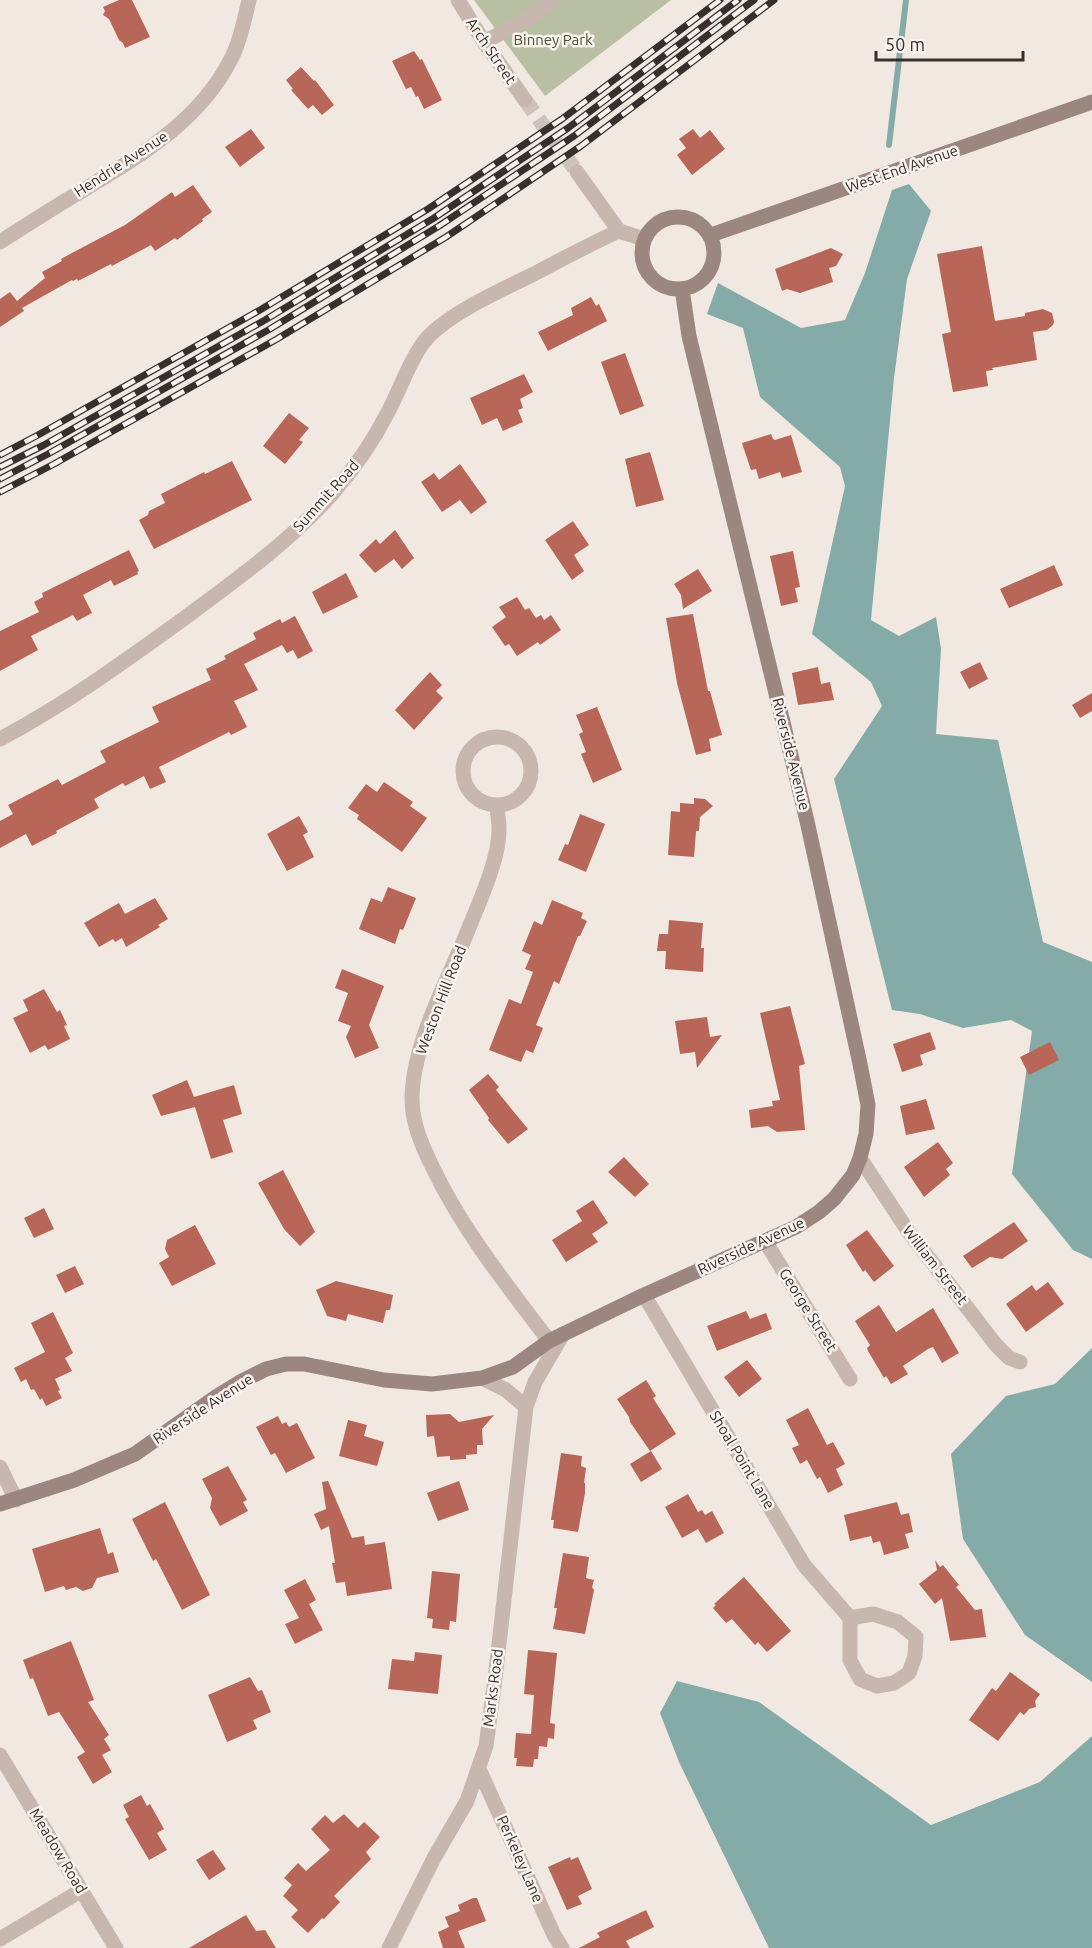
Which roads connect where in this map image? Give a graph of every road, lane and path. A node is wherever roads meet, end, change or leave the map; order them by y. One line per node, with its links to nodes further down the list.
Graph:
1 (249, 0): 11 (street, Hendrie Avenue)
2 (458, 0): 4 (street, Arch Street)
3 (553, 0): 4 (street)
4 (484, 42): 5 (street, Arch Street)
5 (525, 100)
6 (1092, 102): 9 (street, West End Avenue)
7 (577, 172): 8 (street)
8 (620, 231): 10 (street); 13 (street, Summit Road)
9 (711, 235): 10 (street); 12 (street)
10 (644, 239): 12 (street)
11 (0, 242)
12 (682, 289): 15 (street, Riverside Avenue)
13 (0, 739)
14 (496, 805): 14 (street); 18 (street, Weston Hill Road)
15 (860, 1158): 16 (street, Riverside Avenue); 19 (street, William Street)
16 (765, 1241): 17 (street, Riverside Avenue); 21 (street, George Street)
17 (644, 1295): 18 (street, Riverside Avenue); 26 (street, Shoal Point Lane)
18 (556, 1337): 20 (street, Riverside Avenue); 22 (street, Marks Road)
19 (1020, 1362)
20 (482, 1378): 22 (street); 24 (street, Riverside Avenue)
21 (850, 1378)
22 (526, 1407): 28 (street, Marks Road)
23 (0, 1467): 24 (street)
24 (16, 1500): 25 (street, Riverside Avenue)
25 (0, 1504)
26 (850, 1618): 26 (street)
27 (0, 1755): 29 (street, Meadow Road)
28 (478, 1769): 32 (street, Marks Road); 33 (street, Perkeley Lane)
29 (82, 1890): 30 (street); 31 (street, Meadow Road)
30 (0, 1939)
31 (116, 1948)
32 (389, 1948)
33 (562, 1948)

